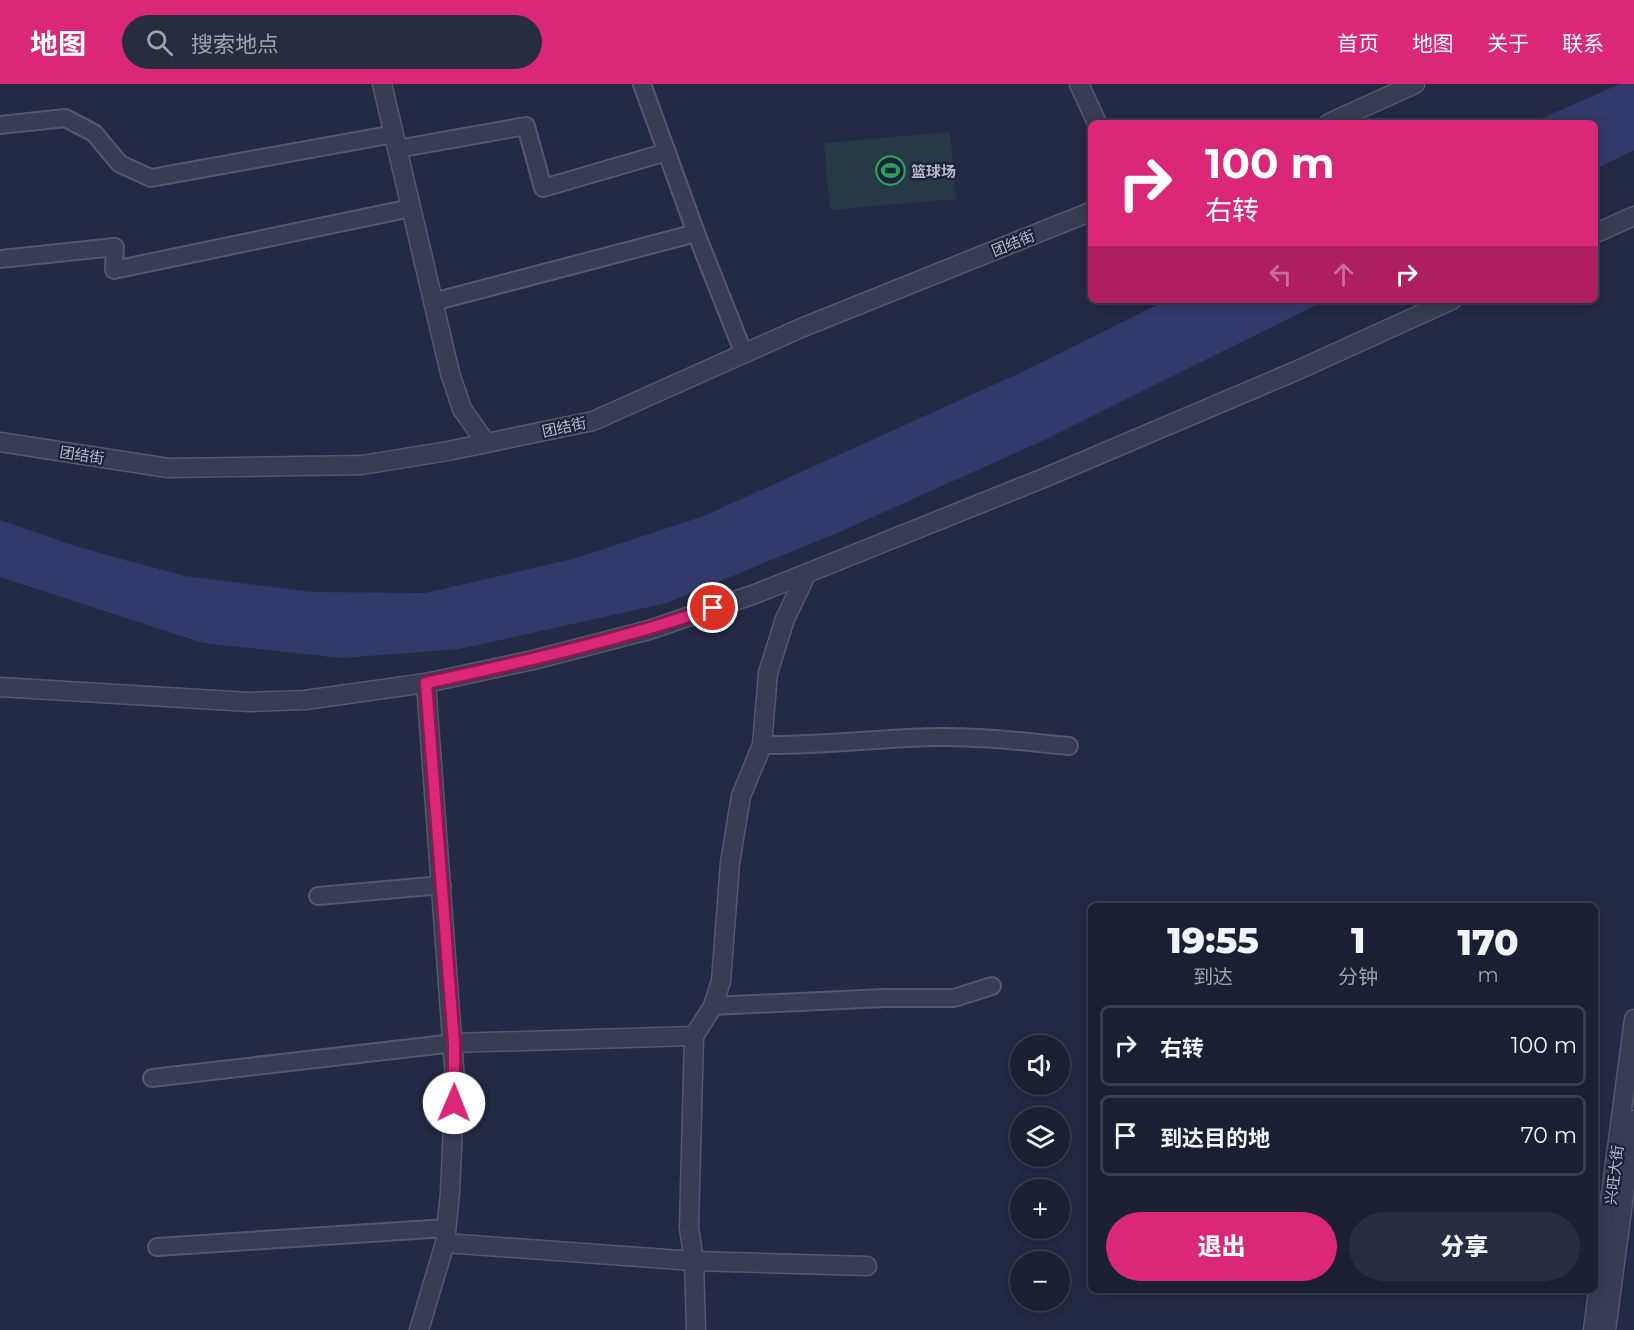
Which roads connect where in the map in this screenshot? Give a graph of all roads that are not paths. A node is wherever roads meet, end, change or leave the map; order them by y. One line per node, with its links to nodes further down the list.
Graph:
1 (382, 84): 8 (street)
2 (642, 84): 9 (lane)
3 (1079, 84): 5 (street)
4 (1415, 84): 6 (street)
5 (1096, 120)
6 (1336, 120)
7 (0, 125): 8 (lane)
8 (395, 142): 9 (lane); 10 (street)
9 (667, 152): 14 (lane)
10 (411, 208): 15 (lane); 16 (street)
11 (1088, 213): 18 (street, 团结街)
12 (1634, 216): 13 (street)
13 (1598, 232)
14 (696, 233): 16 (lane); 18 (lane)
15 (0, 259)
16 (433, 302): 20 (street)
17 (1445, 303): 21 (street)
18 (744, 354): 20 (street, 团结街)
19 (0, 442): 20 (street, 团结街)
20 (486, 443)
21 (807, 573): 22 (street); 24 (street)
22 (426, 683): 23 (street); 26 (street)
23 (0, 687)
24 (762, 746): 25 (lane); 29 (street)
25 (1069, 747)
26 (442, 885): 27 (lane); 32 (street)
27 (318, 896)
28 (992, 986): 29 (lane)
29 (713, 1006): 31 (street)
30 (1634, 1019): 39 (street, 兴旺大街)
31 (694, 1036): 32 (street); 37 (street)
32 (454, 1043): 33 (lane); 35 (street)
33 (152, 1078)
34 (1634, 1120): 44 (street, 兴旺大街)
35 (446, 1236): 36 (lane); 37 (street); 41 (street)
36 (157, 1247)
37 (694, 1261): 38 (street); 42 (street)
38 (867, 1266)
39 (1598, 1292)
40 (1598, 1293): 43 (street, 兴旺大街)
41 (419, 1330)
42 (696, 1330)
43 (1593, 1330)
44 (1606, 1330)

